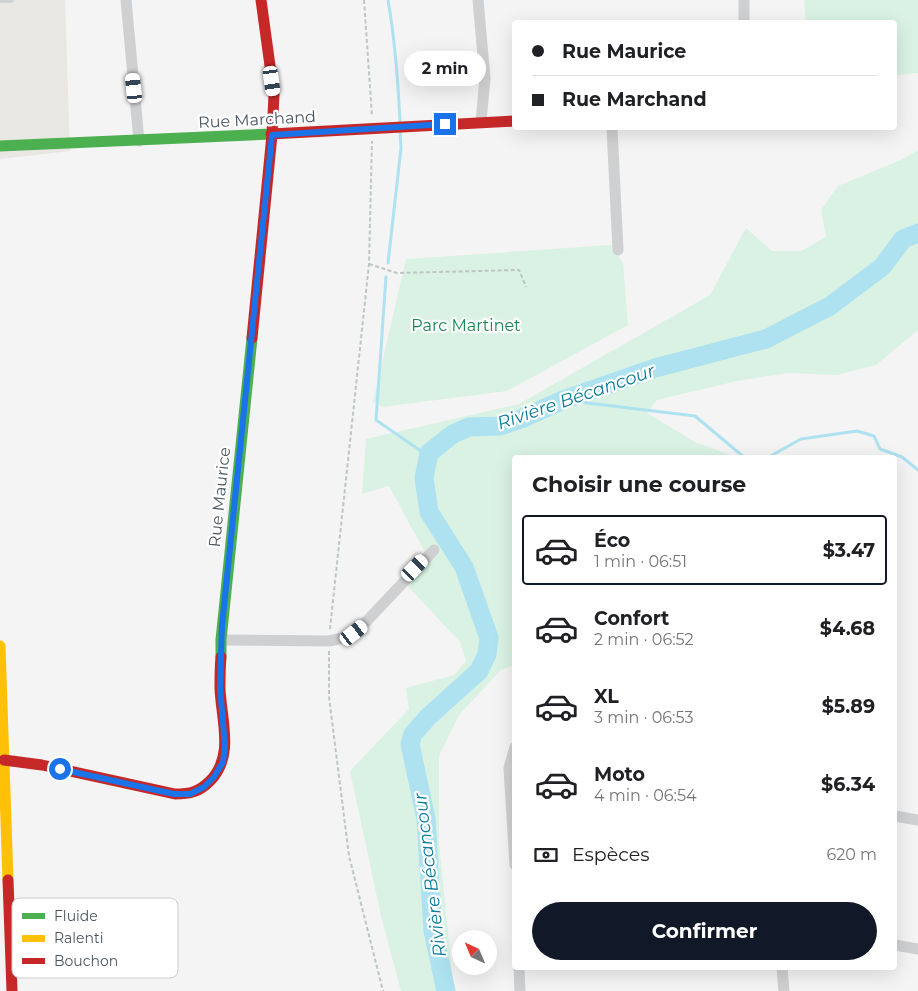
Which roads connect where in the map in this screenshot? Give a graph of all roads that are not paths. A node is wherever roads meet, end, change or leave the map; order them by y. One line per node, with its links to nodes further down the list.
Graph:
1 (0, 0): 2 (lane)
2 (11, 0)
3 (126, 0): 12 (street)
4 (261, 0): 11 (street, Rue Maurice)
5 (478, 0): 9 (street)
6 (744, 0): 7 (street)
7 (744, 20)
8 (512, 121): 9 (street, Rue Marchand)
9 (482, 122): 11 (street, Rue Marchand)
10 (612, 130): 14 (street)
11 (272, 135): 12 (street, Rue Marchand); 16 (street, Rue Maurice)
12 (139, 141): 13 (street, Rue Marchand)
13 (0, 146)
14 (618, 250)
15 (434, 550): 16 (street)
16 (221, 640): 19 (street, Rue Maurice)
17 (0, 646): 19 (street)
18 (512, 758): 21 (street)
19 (4, 760): 23 (street)
20 (897, 816): 22 (street)
21 (512, 817)
22 (918, 820)
23 (4, 864): 28 (street)
24 (897, 945): 25 (street)
25 (918, 949)
26 (519, 970): 29 (street)
27 (782, 970): 30 (street)
28 (12, 991)
29 (520, 991)
30 (784, 991)

